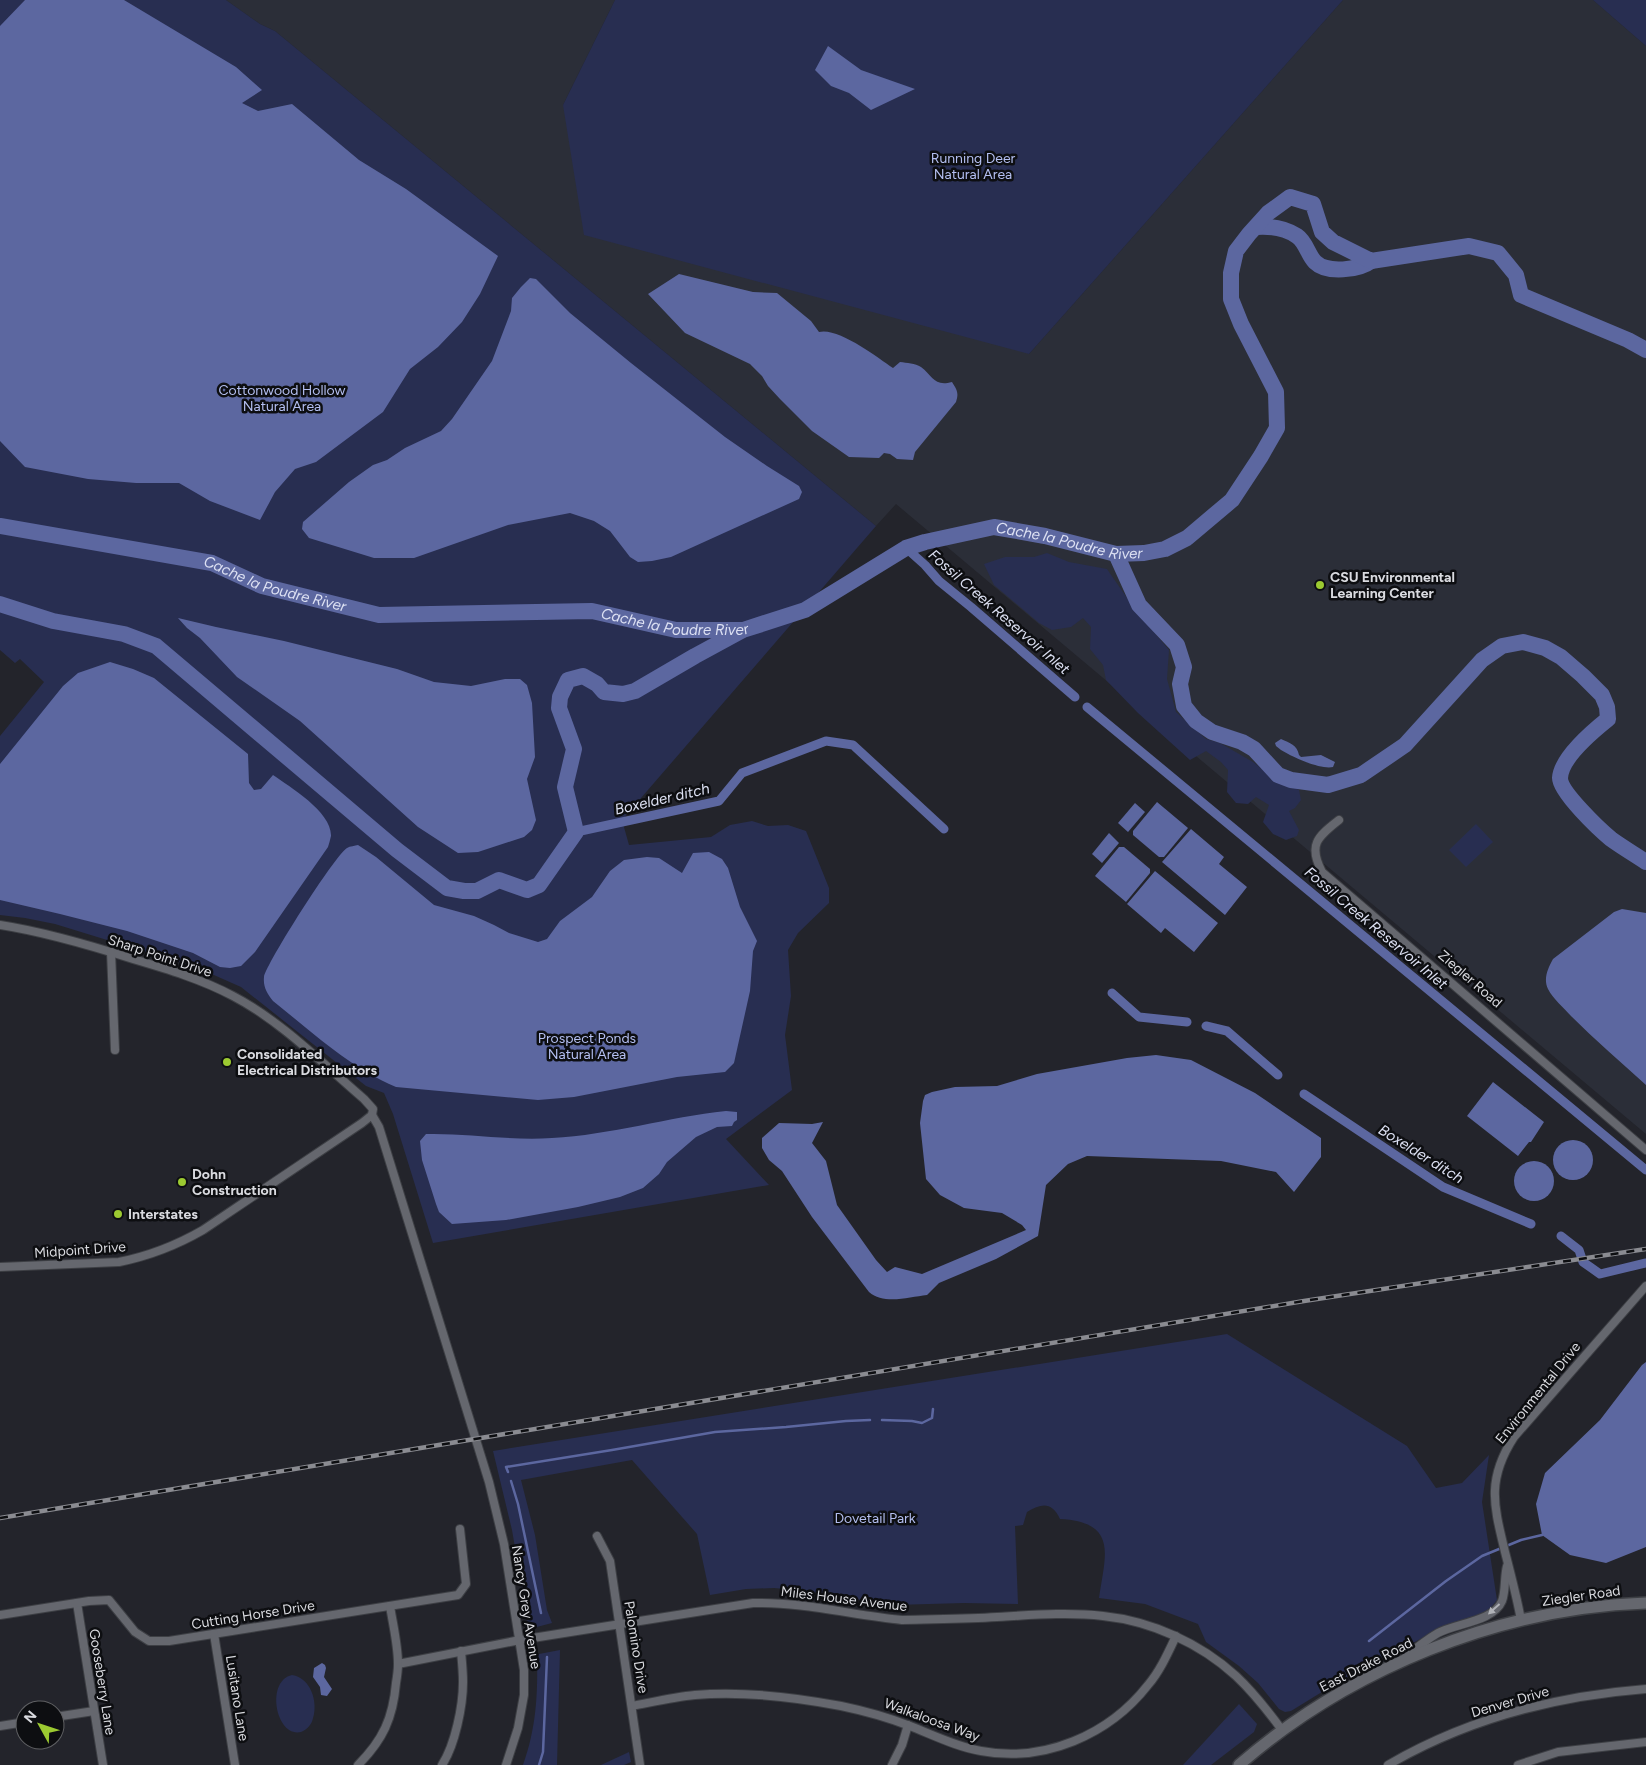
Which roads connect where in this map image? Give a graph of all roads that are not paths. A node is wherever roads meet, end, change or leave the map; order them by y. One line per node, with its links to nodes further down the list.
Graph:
1 (1339, 820): 6 (street, Ziegler Road)
2 (0, 925): 3 (street, Sharp Point Drive)
3 (111, 952): 4 (street); 5 (street, Sharp Point Drive)
4 (115, 1050)
5 (372, 1114): 7 (street, Midpoint Drive); 9 (street, Sharp Point Drive)
6 (1646, 1150)
7 (0, 1267)
8 (1646, 1286): 12 (street, Environmental Drive)
9 (489, 1482): 21 (street, Nancy Grey Avenue)
10 (460, 1529): 15 (street, Cutting Horse Drive)
11 (597, 1536): 18 (street, Palomino Drive)
12 (1508, 1564): 17 (street, Environmental Drive); 23 (street, Environmental Drive, one-way to 23)
13 (76, 1603): 16 (street, Cutting Horse Drive); 19 (street, Cutting Horse Drive); 27 (street, Gooseberry Lane)
14 (1646, 1603): 17 (main road, Ziegler Road)
15 (390, 1606): 19 (street, Cutting Horse Drive); 24 (street)
16 (0, 1615)
17 (1521, 1620): 23 (main road, East Drake Road)
18 (620, 1624): 20 (street, Miles House Avenue); 21 (street, Miles House Avenue); 26 (street, Palomino Drive)
19 (214, 1634): 36 (street, Lusitano Lane)
20 (1176, 1636): 30 (street, Walkaloosa Way); 32 (street, Miles House Avenue)
21 (520, 1640): 22 (street, Miles House Avenue); 39 (street, Nancy Grey Avenue)
22 (461, 1651): 24 (street, Miles House Avenue); 38 (street)
23 (1398, 1662): 32 (main road, East Drake Road)
24 (398, 1664): 37 (street)
25 (1646, 1689): 34 (street, Denver Drive)
26 (632, 1706): 30 (street, Walkaloosa Way); 40 (street, Palomino Drive)
27 (94, 1711): 28 (street); 35 (street, Gooseberry Lane)
28 (65, 1715)
29 (15, 1724): 31 (street)
30 (908, 1725): 41 (street)
31 (0, 1726)
32 (1282, 1730): 42 (main road, East Drake Road)
33 (1646, 1742): 44 (street)
34 (1400, 1762): 43 (street, Denver Drive)
35 (103, 1765)
36 (235, 1765)
37 (358, 1765)
38 (442, 1765)
39 (506, 1765)
40 (640, 1765)
41 (892, 1765)
42 (1239, 1765)
43 (1388, 1765)
44 (1518, 1765)

